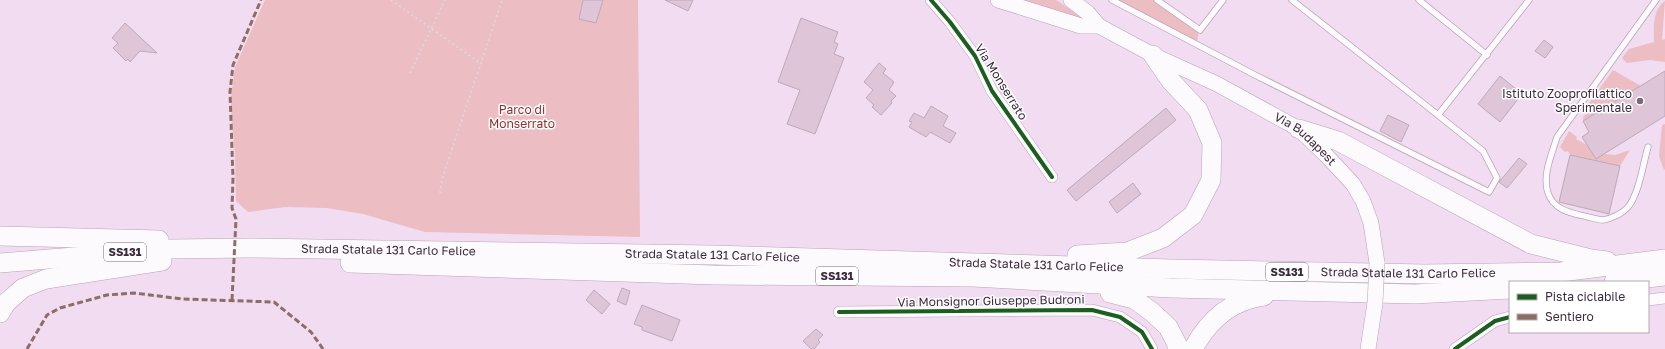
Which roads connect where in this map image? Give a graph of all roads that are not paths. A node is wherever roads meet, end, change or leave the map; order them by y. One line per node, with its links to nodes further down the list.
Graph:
1 (931, 0): 17 (street, Via Monserrato)
2 (998, 0): 11 (main road, Via Budapest)
3 (1071, 0): 11 (main road, Via Budapest)
4 (1112, 0): 14 (lane)
5 (1157, 0): 6 (lane)
6 (1223, 0)
7 (1292, 0): 14 (lane)
8 (1419, 0): 13 (lane)
9 (1529, 0): 13 (lane)
10 (1656, 0): 16 (lane)
11 (1099, 26): 12 (main road, Via Budapest)
12 (1153, 55): 15 (main road, Via Budapest); 22 (highway)
13 (1486, 55): 14 (lane)
14 (1438, 115)
15 (1299, 129): 24 (highway); 39 (main road, Via Budapest, bridge)
16 (1648, 147)
17 (1052, 177)
18 (0, 236): 19 (highway)
19 (250, 248): 22 (highway, Strada Statale 131 Carlo Felice / SS131); 23 (highway, Strada Statale 131 Carlo Felice / SS131)
20 (1665, 259): 24 (highway, Strada Statale 131 Carlo Felice / SS131)
21 (165, 260): 25 (highway, Strada Statale 131 Carlo Felice / SS131); 27 (highway, Strada Statale 131 Carlo Felice / SS131); 34 (highway)
22 (944, 262): 24 (highway, Strada Statale 131 Carlo Felice / SS131)
23 (0, 263)
24 (1630, 264)
25 (0, 274)
26 (1665, 276): 28 (highway)
27 (973, 277): 30 (highway, Strada Statale 131 Carlo Felice / SS131); 37 (highway)
28 (1622, 281)
29 (1509, 289): 30 (highway, Strada Statale 131 Carlo Felice / SS131)
30 (1310, 291): 38 (highway)
31 (1665, 298): 32 (street)
32 (1649, 300)
33 (840, 312): 36 (street, Via Monsignor Giuseppe Budroni)
34 (0, 313)
35 (1509, 317): 40 (street)
36 (1152, 349)
37 (1177, 349)
38 (1193, 349)
39 (1368, 349)
40 (1455, 349)

